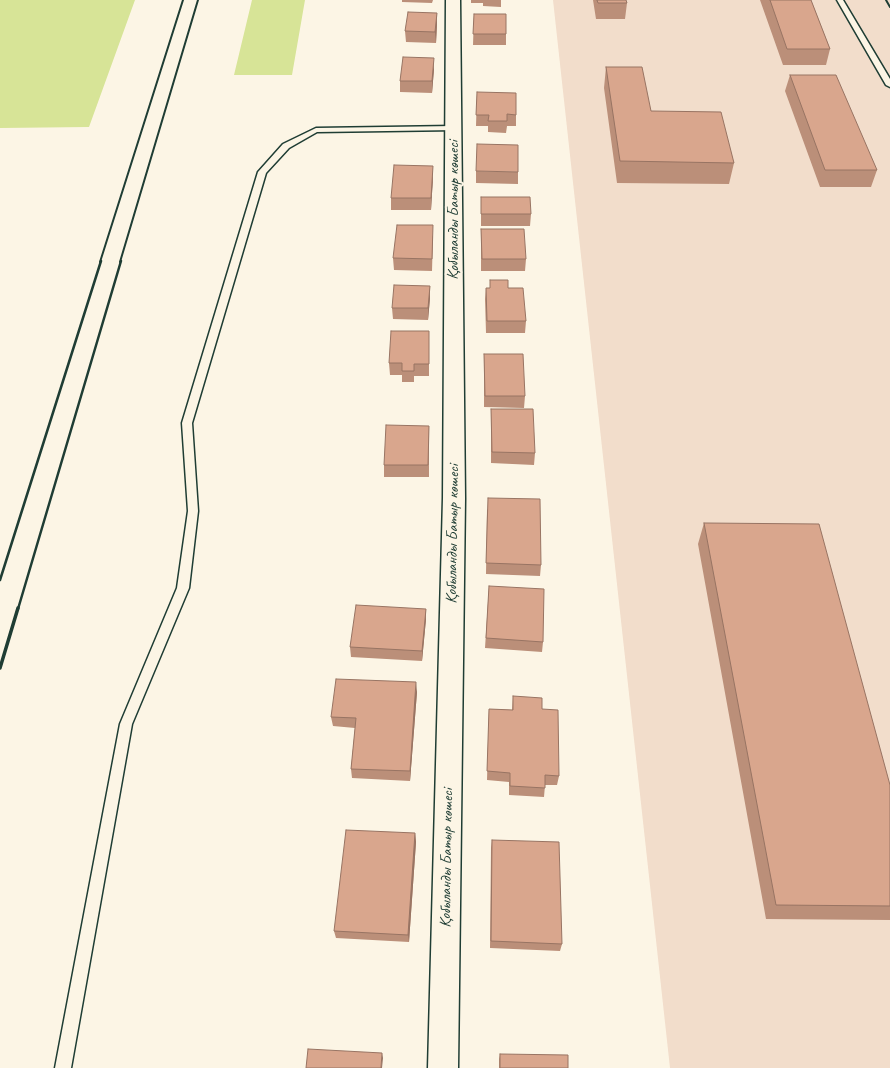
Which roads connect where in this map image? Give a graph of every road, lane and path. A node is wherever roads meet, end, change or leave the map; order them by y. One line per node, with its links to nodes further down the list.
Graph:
1 (453, 0): 4 (street, Қобыланды Батыр көшесі)
2 (840, 0): 3 (lane)
3 (890, 85)
4 (454, 128): 5 (lane); 6 (street, Қобыланды Батыр көшесі)
5 (63, 1068)
6 (443, 1068)

